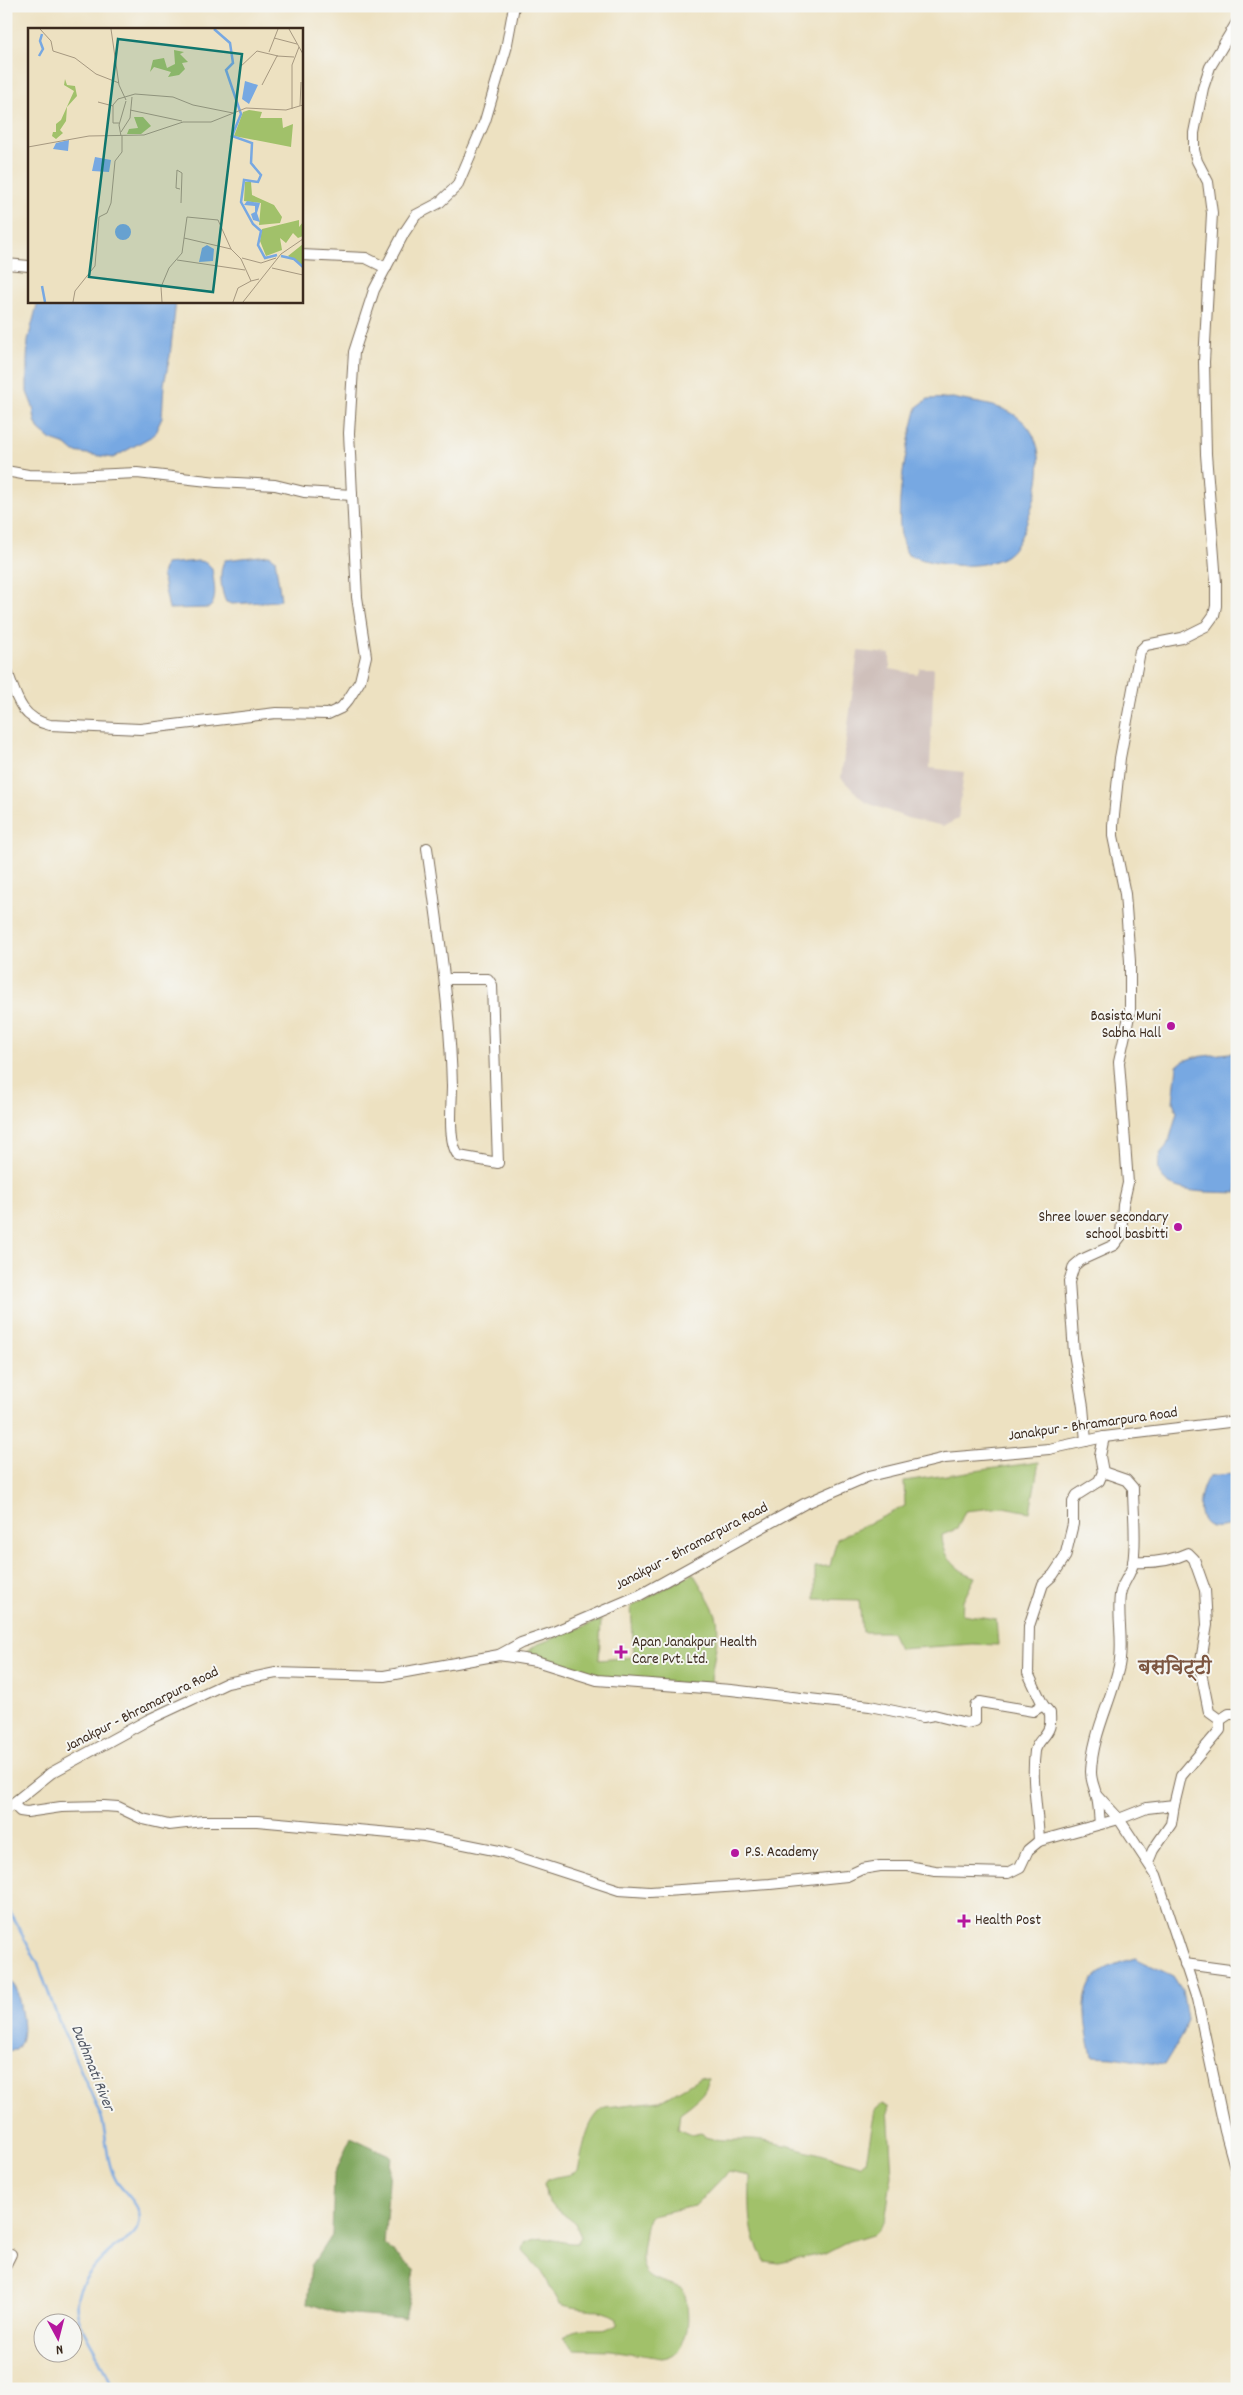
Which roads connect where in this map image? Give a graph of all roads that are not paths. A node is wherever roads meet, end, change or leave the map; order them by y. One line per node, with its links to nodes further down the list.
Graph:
1 (514, 6): 6 (street)
2 (1237, 22): 14 (street)
3 (302, 255): 6 (street)
4 (6, 264): 5 (street)
5 (28, 266)
6 (386, 268): 8 (street)
7 (6, 471): 8 (street)
8 (352, 494): 9 (street)
9 (6, 668)
10 (427, 848): 11 (street)
11 (445, 979): 11 (street)
12 (1237, 1421): 13 (street, Janakpur - Bhramarpura Road)
13 (1104, 1438): 14 (street, Janakpur - Bhramarpura Road); 15 (street)
14 (1086, 1442): 17 (street, Janakpur - Bhramarpura Road)
15 (1103, 1472): 16 (street); 18 (street)
16 (1133, 1562): 20 (street); 21 (street)
17 (498, 1655): 18 (street); 23 (street, Janakpur - Bhramarpura Road)
18 (1043, 1705): 26 (street)
19 (1237, 1714): 20 (street)
20 (1220, 1720): 22 (street)
21 (1097, 1795): 24 (street); 25 (street)
22 (1174, 1805): 24 (street); 27 (street)
23 (10, 1807): 26 (street)
24 (1119, 1819): 25 (street); 27 (street)
25 (1100, 1824): 26 (street)
26 (1039, 1841)
27 (1148, 1862): 28 (street)
28 (1186, 1964): 29 (street); 30 (street)
29 (1237, 1971)
30 (1237, 2174)
31 (11, 2254): 32 (street)
32 (6, 2264)

